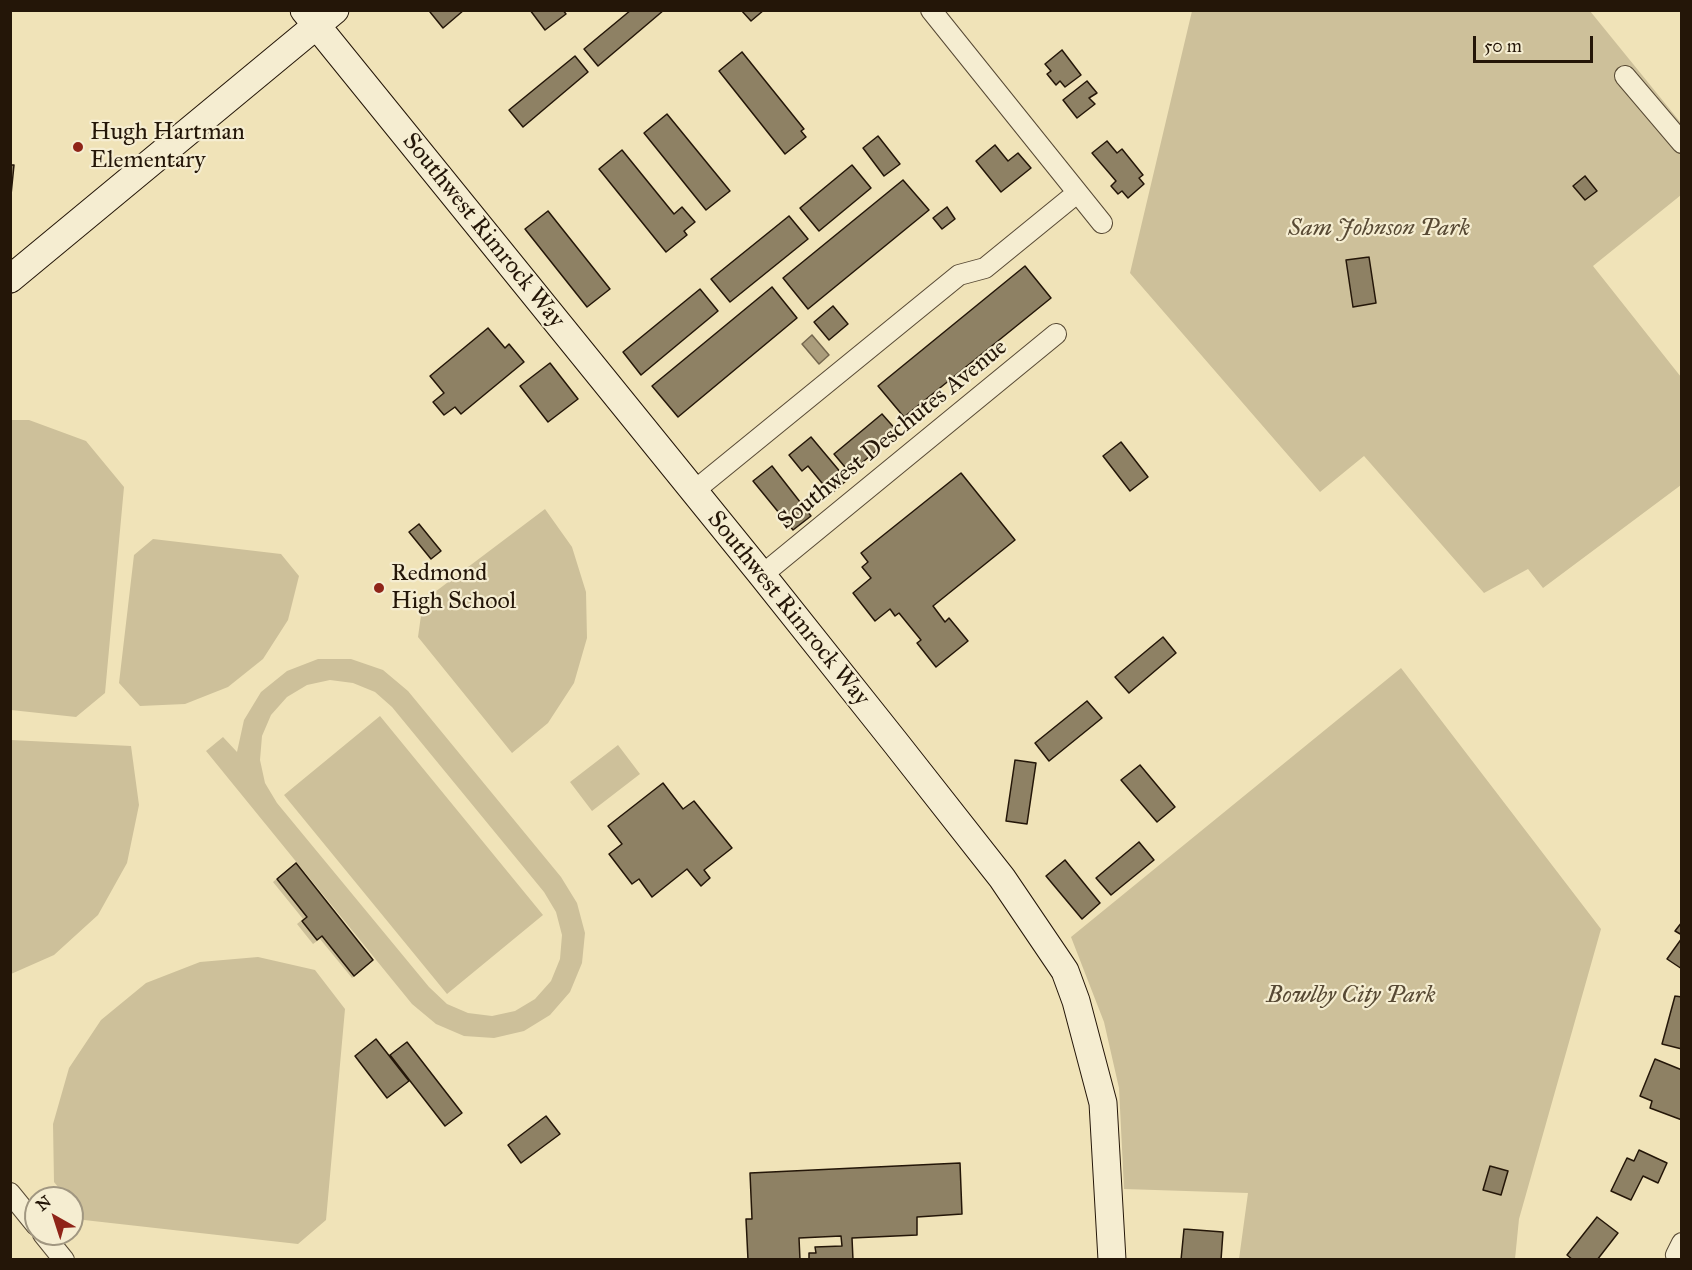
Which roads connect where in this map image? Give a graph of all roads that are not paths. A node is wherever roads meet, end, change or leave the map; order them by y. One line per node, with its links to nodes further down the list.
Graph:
1 (931, 10): 5 (street)
2 (318, 16): 7 (main road); 9 (main road, Southwest Rimrock Way)
3 (1625, 76): 4 (street)
4 (1682, 143)
5 (1077, 193): 6 (street); 9 (street)
6 (1102, 223)
7 (10, 279)
8 (1056, 334): 10 (street, Southwest Deschutes Avenue)
9 (694, 491): 10 (main road, Southwest Rimrock Way)
10 (762, 575): 16 (main road, Southwest Rimrock Way)
11 (10, 1193): 12 (street)
12 (24, 1210)
13 (1682, 1243): 17 (street)
14 (53, 1246): 15 (street)
15 (64, 1260)
16 (1112, 1260)
17 (1680, 1260)

